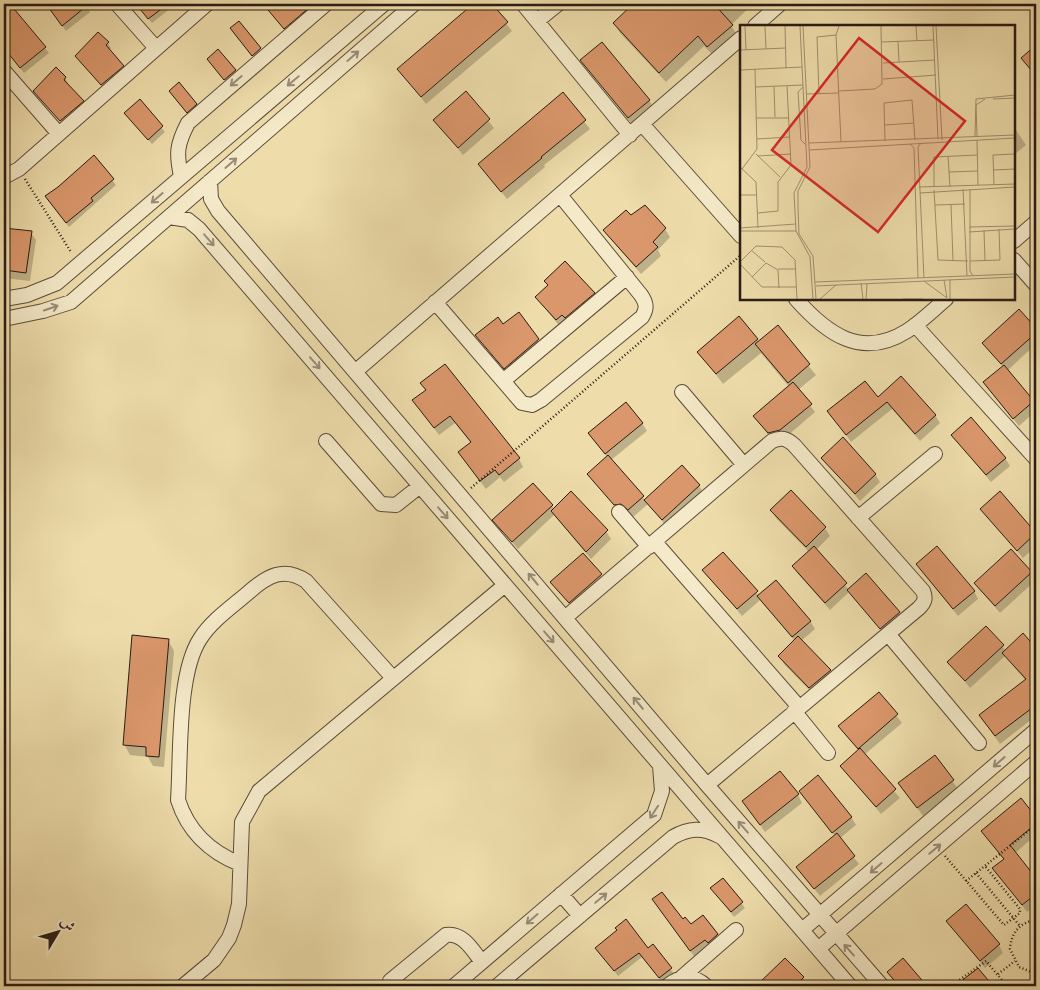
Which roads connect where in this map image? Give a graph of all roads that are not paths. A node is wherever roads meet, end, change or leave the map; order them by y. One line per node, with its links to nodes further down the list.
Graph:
1 (117, 4): 12 (street)
2 (207, 4): 12 (street)
3 (326, 4): 18 (street, one-way to 18)
4 (384, 4): 18 (street, one-way to 18)
5 (414, 4): 19 (street, one-way to 5)
6 (523, 4): 9 (street)
7 (558, 4): 9 (street)
8 (780, 4): 10 (street)
9 (537, 21): 16 (street)
10 (756, 25)
11 (740, 39): 14 (street)
12 (156, 48): 15 (street)
13 (4, 71): 15 (street)
14 (642, 124): 16 (street); 23 (street)
15 (59, 134): 17 (street)
16 (630, 135): 20 (street)
17 (4, 176)
18 (181, 176): 28 (street, one-way to 28)
19 (210, 181): 21 (street); 34 (street)
20 (560, 195): 26 (street); 31 (street)
21 (169, 217): 32 (street, one-way to 21); 41 (street, one-way to 41)
22 (1036, 222): 24 (street)
23 (740, 235)
24 (1015, 240)
25 (1015, 261): 27 (street)
26 (627, 277): 35 (street); 35 (street)
27 (1036, 285)
28 (4, 299)
29 (797, 300): 33 (street)
30 (945, 300): 33 (street)
31 (436, 302): 34 (street); 35 (street)
32 (4, 319)
33 (915, 325): 39 (street)
34 (356, 371): 46 (street, one-way to 34)
35 (503, 381)
36 (682, 392): 40 (street)
37 (326, 442): 41 (street)
38 (935, 454): 43 (street)
39 (1036, 459)
40 (744, 465): 43 (street); 44 (street)
41 (420, 486): 45 (street, one-way to 45)
42 (619, 512): 44 (street)
43 (858, 518): 47 (street)
44 (652, 544): 46 (street); 49 (street)
45 (505, 585): 48 (street); 54 (street, one-way to 54)
46 (566, 617): 55 (street, one-way to 46)
47 (888, 634): 49 (street); 51 (street)
48 (393, 678): 57 (street); 57 (street)
49 (797, 709): 52 (street); 55 (street)
50 (1036, 730): 60 (street, one-way to 60)
51 (979, 743)
52 (828, 753)
53 (1036, 762): 63 (street, one-way to 53)
54 (660, 765): 56 (street); 58 (street, one-way to 58)
55 (707, 785): 60 (street, one-way to 55)
56 (720, 837): 59 (street, one-way to 56); 62 (street)
57 (240, 864): 68 (street)
58 (561, 894): 59 (street); 65 (street, one-way to 65)
59 (580, 916): 70 (street)
60 (819, 916): 62 (street); 63 (street)
61 (736, 930): 66 (street)
62 (802, 930): 64 (street)
63 (835, 934): 64 (street); 74 (street, one-way to 63)
64 (818, 949): 73 (street)
65 (482, 962): 67 (street); 69 (street)
66 (682, 977): 71 (street); 72 (street)
67 (390, 981)
68 (183, 986)
69 (454, 986)
70 (497, 986)
71 (667, 986)
72 (706, 986)
73 (850, 986)
74 (882, 986)

